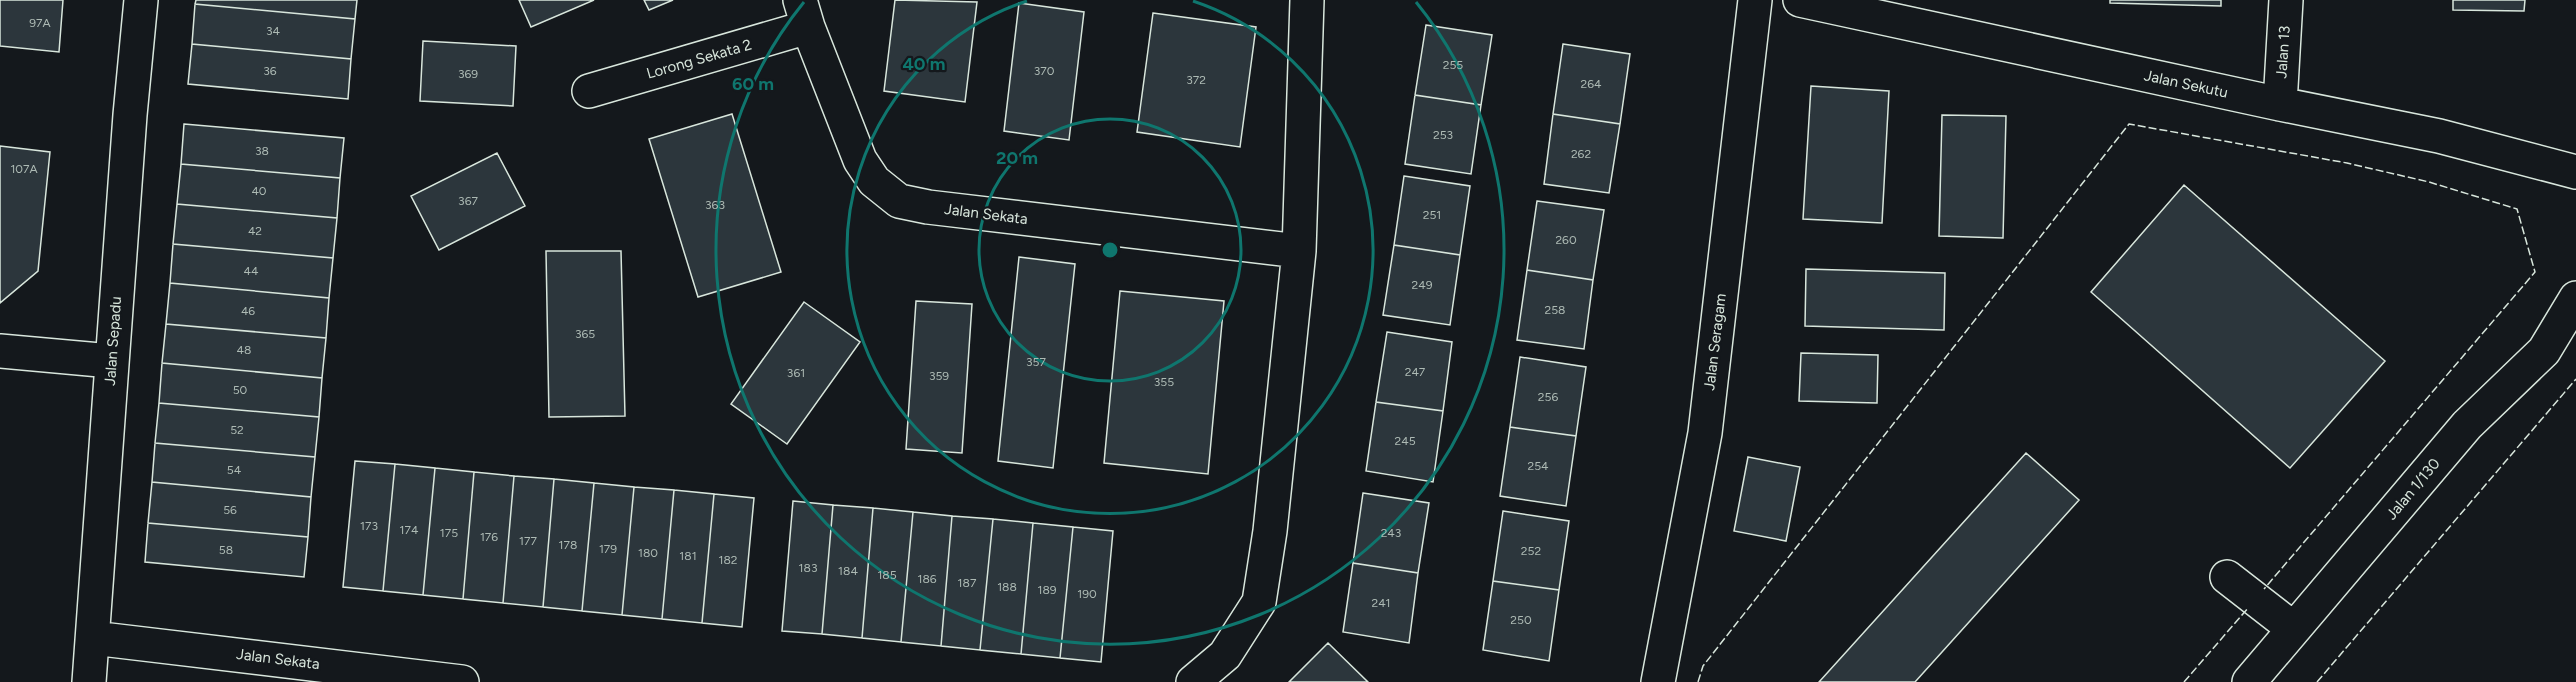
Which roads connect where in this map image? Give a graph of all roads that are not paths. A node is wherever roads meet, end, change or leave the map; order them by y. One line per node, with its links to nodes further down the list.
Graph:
1 (141, 0): 13 (street, Jalan Sepadu)
2 (1307, 0): 10 (street)
3 (1755, 0): 20 (street, Jalan Seragam)
4 (1800, 0): 8 (street, Jalan Sekutu)
5 (2286, 0): 8 (street, Jalan 13)
6 (804, 14): 7 (street, Lorong Sekata 2); 10 (street, Jalan Sekata)
7 (589, 91)
8 (2280, 104): 9 (street, Jalan Sekutu)
9 (2574, 174)
10 (1299, 250): 19 (street)
11 (2576, 298): 15 (street, Jalan 1/130)
12 (0, 351): 13 (street)
13 (111, 362): 16 (street, Jalan Sepadu)
14 (2227, 577): 15 (street)
15 (2294, 629): 21 (street, Jalan 1/130)
16 (93, 638): 17 (street, Jalan Sepadu); 18 (street, Jalan Sekata)
17 (89, 682)
18 (462, 682)
19 (1193, 682)
20 (1658, 682)
21 (2249, 682)

